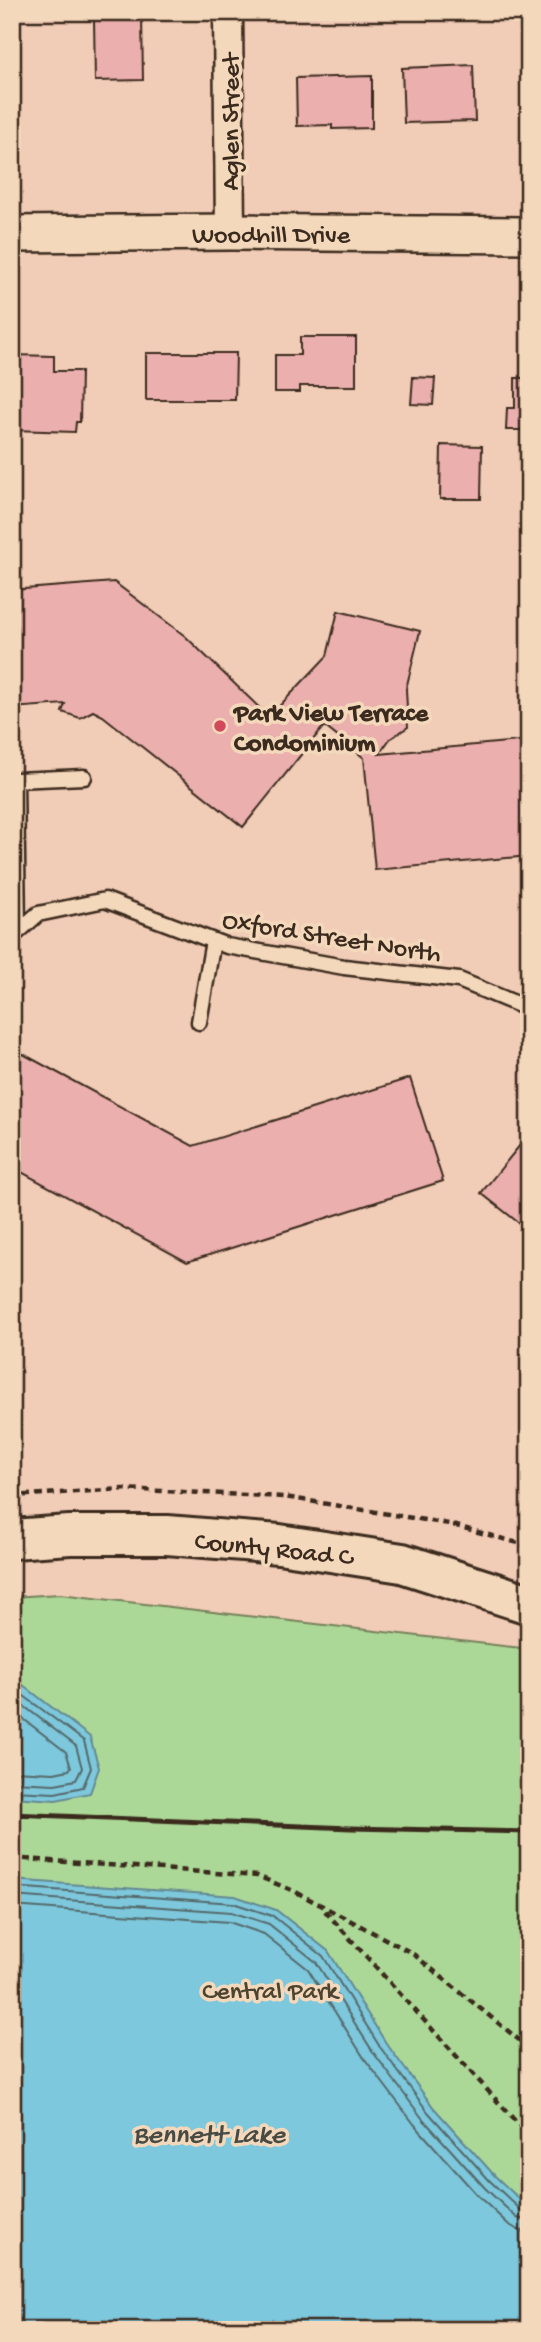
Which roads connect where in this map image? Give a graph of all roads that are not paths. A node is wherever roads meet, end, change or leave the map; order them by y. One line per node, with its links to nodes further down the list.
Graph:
1 (228, 12): 2 (street, Aglen Street)
2 (230, 232): 3 (street, Woodhill Drive); 4 (street, Woodhill Drive)
3 (12, 234)
4 (529, 235)
5 (84, 777): 6 (lane)
6 (15, 934): 7 (lane, Oxford Street North)
7 (213, 941): 8 (lane, Oxford Street North); 9 (lane)
8 (529, 1009)
9 (199, 1022)
10 (12, 1539): 11 (main road, County Road C)
11 (529, 1604)

